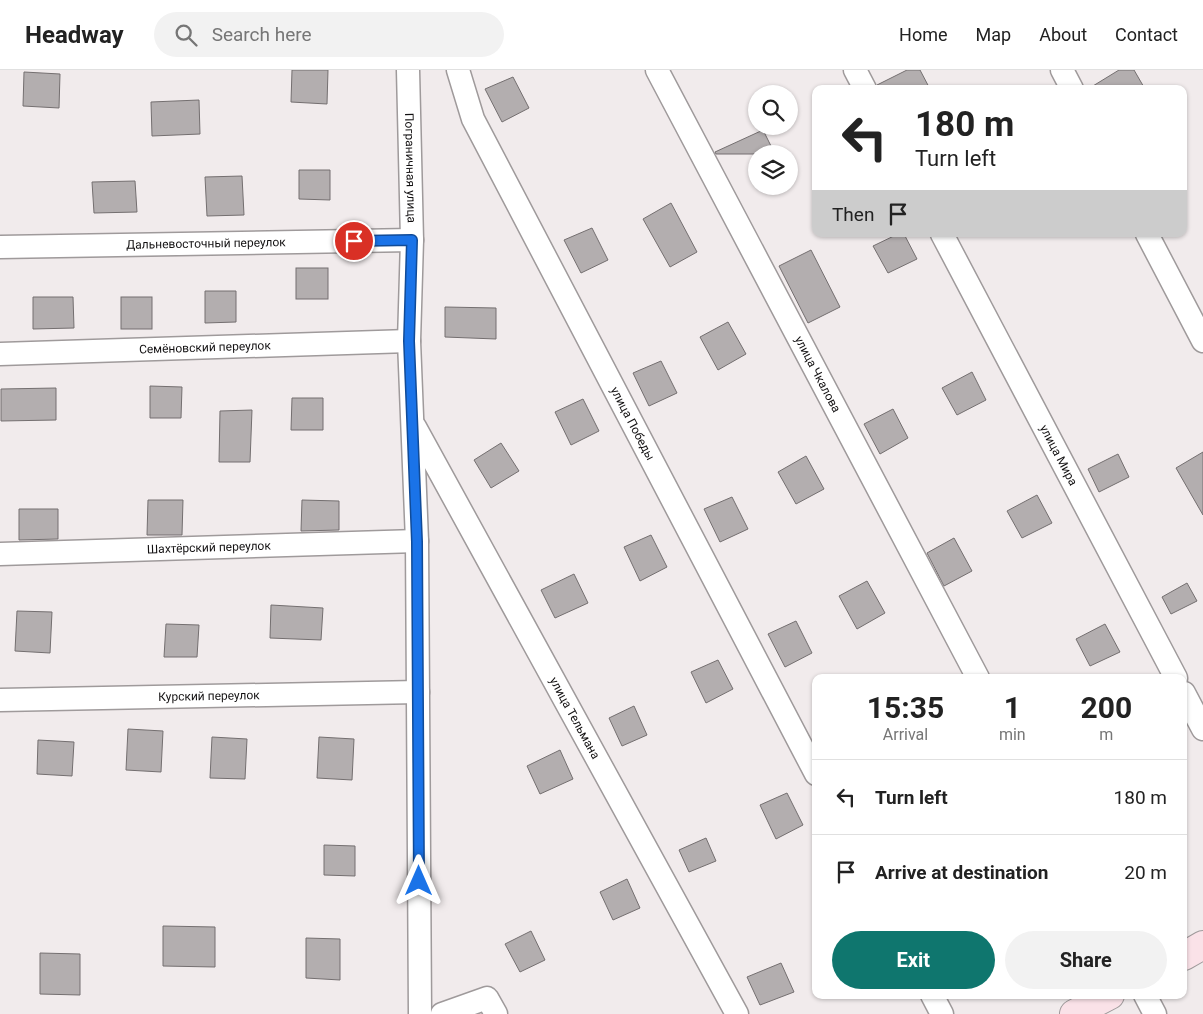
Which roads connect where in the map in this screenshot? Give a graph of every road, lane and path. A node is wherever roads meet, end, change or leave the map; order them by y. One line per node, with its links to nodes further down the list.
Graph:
1 (408, 70): 10 (street, Пограничная улица)
2 (458, 70): 24 (street, улица Победы)
3 (657, 70): 18 (street, улица Чкалова)
4 (855, 70): 6 (street)
5 (1062, 70): 7 (street)
6 (863, 85)
7 (1070, 85)
8 (944, 237): 19 (street, улица Мира)
9 (1149, 237): 13 (street)
10 (412, 240): 11 (street, Дальневосточный переулок); 12 (street, Пограничная улица)
11 (0, 247)
12 (409, 341): 14 (street, Семёновский переулок); 15 (street, Пограничная улица)
13 (1203, 341)
14 (0, 354)
15 (412, 422): 16 (street, Пограничная улица); 33 (street, улица Тельмана)
16 (417, 542): 17 (street, Шахтёрский переулок); 20 (street, Пограничная улица)
17 (0, 554)
18 (976, 674)
19 (1174, 674)
20 (418, 692): 22 (street, Курский переулок); 30 (street, Пограничная улица)
21 (1187, 699): 23 (street)
22 (0, 700)
23 (1203, 729)
24 (812, 766)
25 (1203, 945): 26 (main road)
26 (1187, 954)
27 (934, 999): 34 (street)
28 (1102, 999): 35 (main road)
29 (1147, 999): 36 (street)
30 (420, 1014)
31 (442, 1014): 32 (street)
32 (496, 1014)
33 (737, 1014)
34 (942, 1014)
35 (1074, 1014)
36 (1155, 1014)

